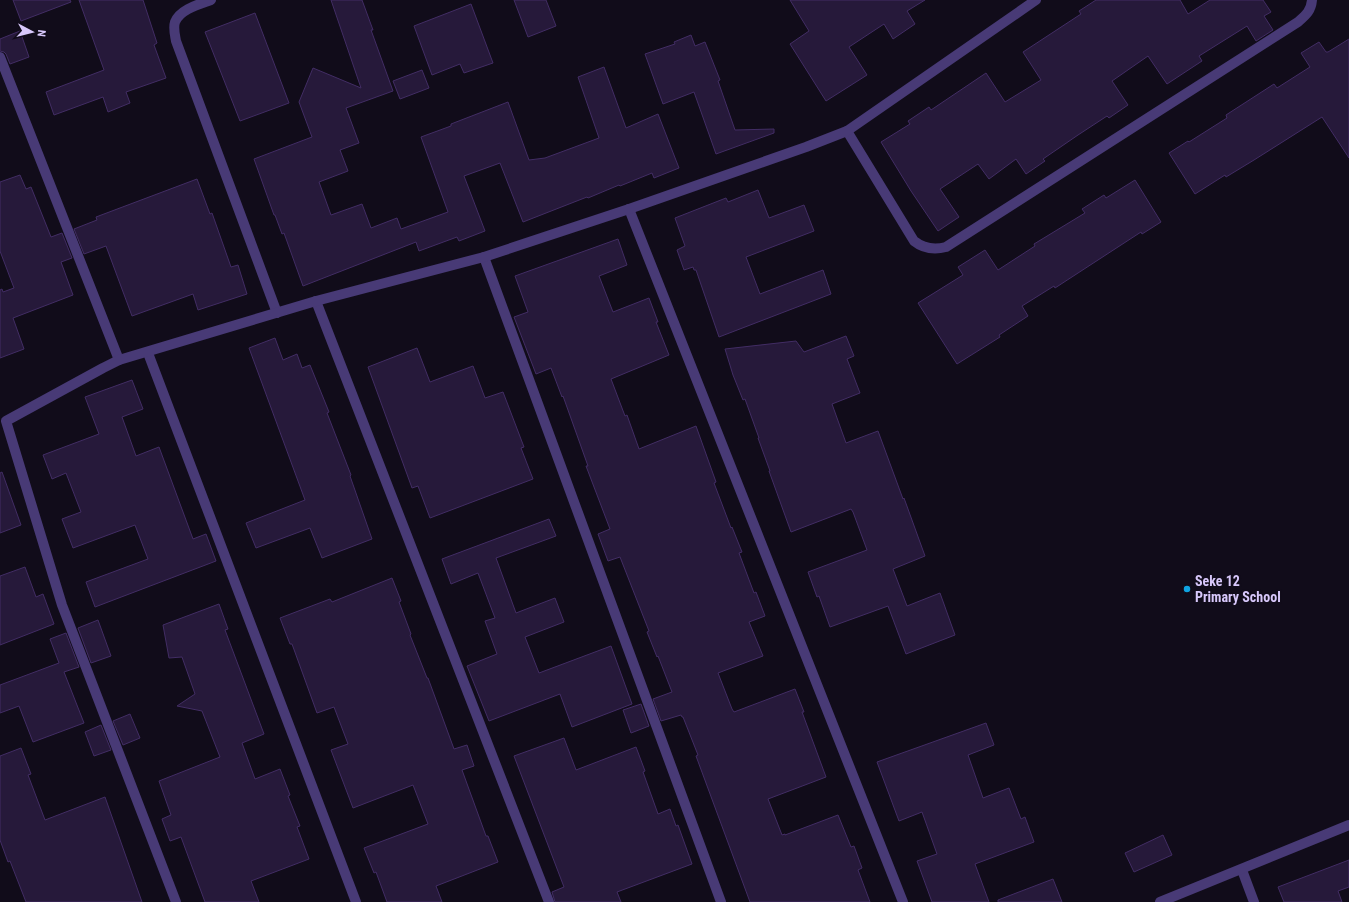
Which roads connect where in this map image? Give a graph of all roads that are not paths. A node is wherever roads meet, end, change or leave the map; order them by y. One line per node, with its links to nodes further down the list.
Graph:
1 (211, 0): 9 (street)
2 (1036, 0): 5 (street)
3 (1312, 0): 5 (street)
4 (0, 57): 11 (street)
5 (847, 131): 6 (street)
6 (629, 209): 7 (street); 18 (street)
7 (484, 257): 8 (street); 17 (street)
8 (316, 301): 9 (street); 16 (street)
9 (276, 313): 10 (street)
10 (148, 353): 11 (street); 15 (street)
11 (119, 360): 14 (street)
12 (1349, 825): 13 (street)
13 (1242, 870): 19 (street); 20 (street)
14 (176, 902)
15 (356, 902)
16 (549, 902)
17 (721, 902)
18 (903, 902)
19 (1160, 902)
20 (1254, 902)

